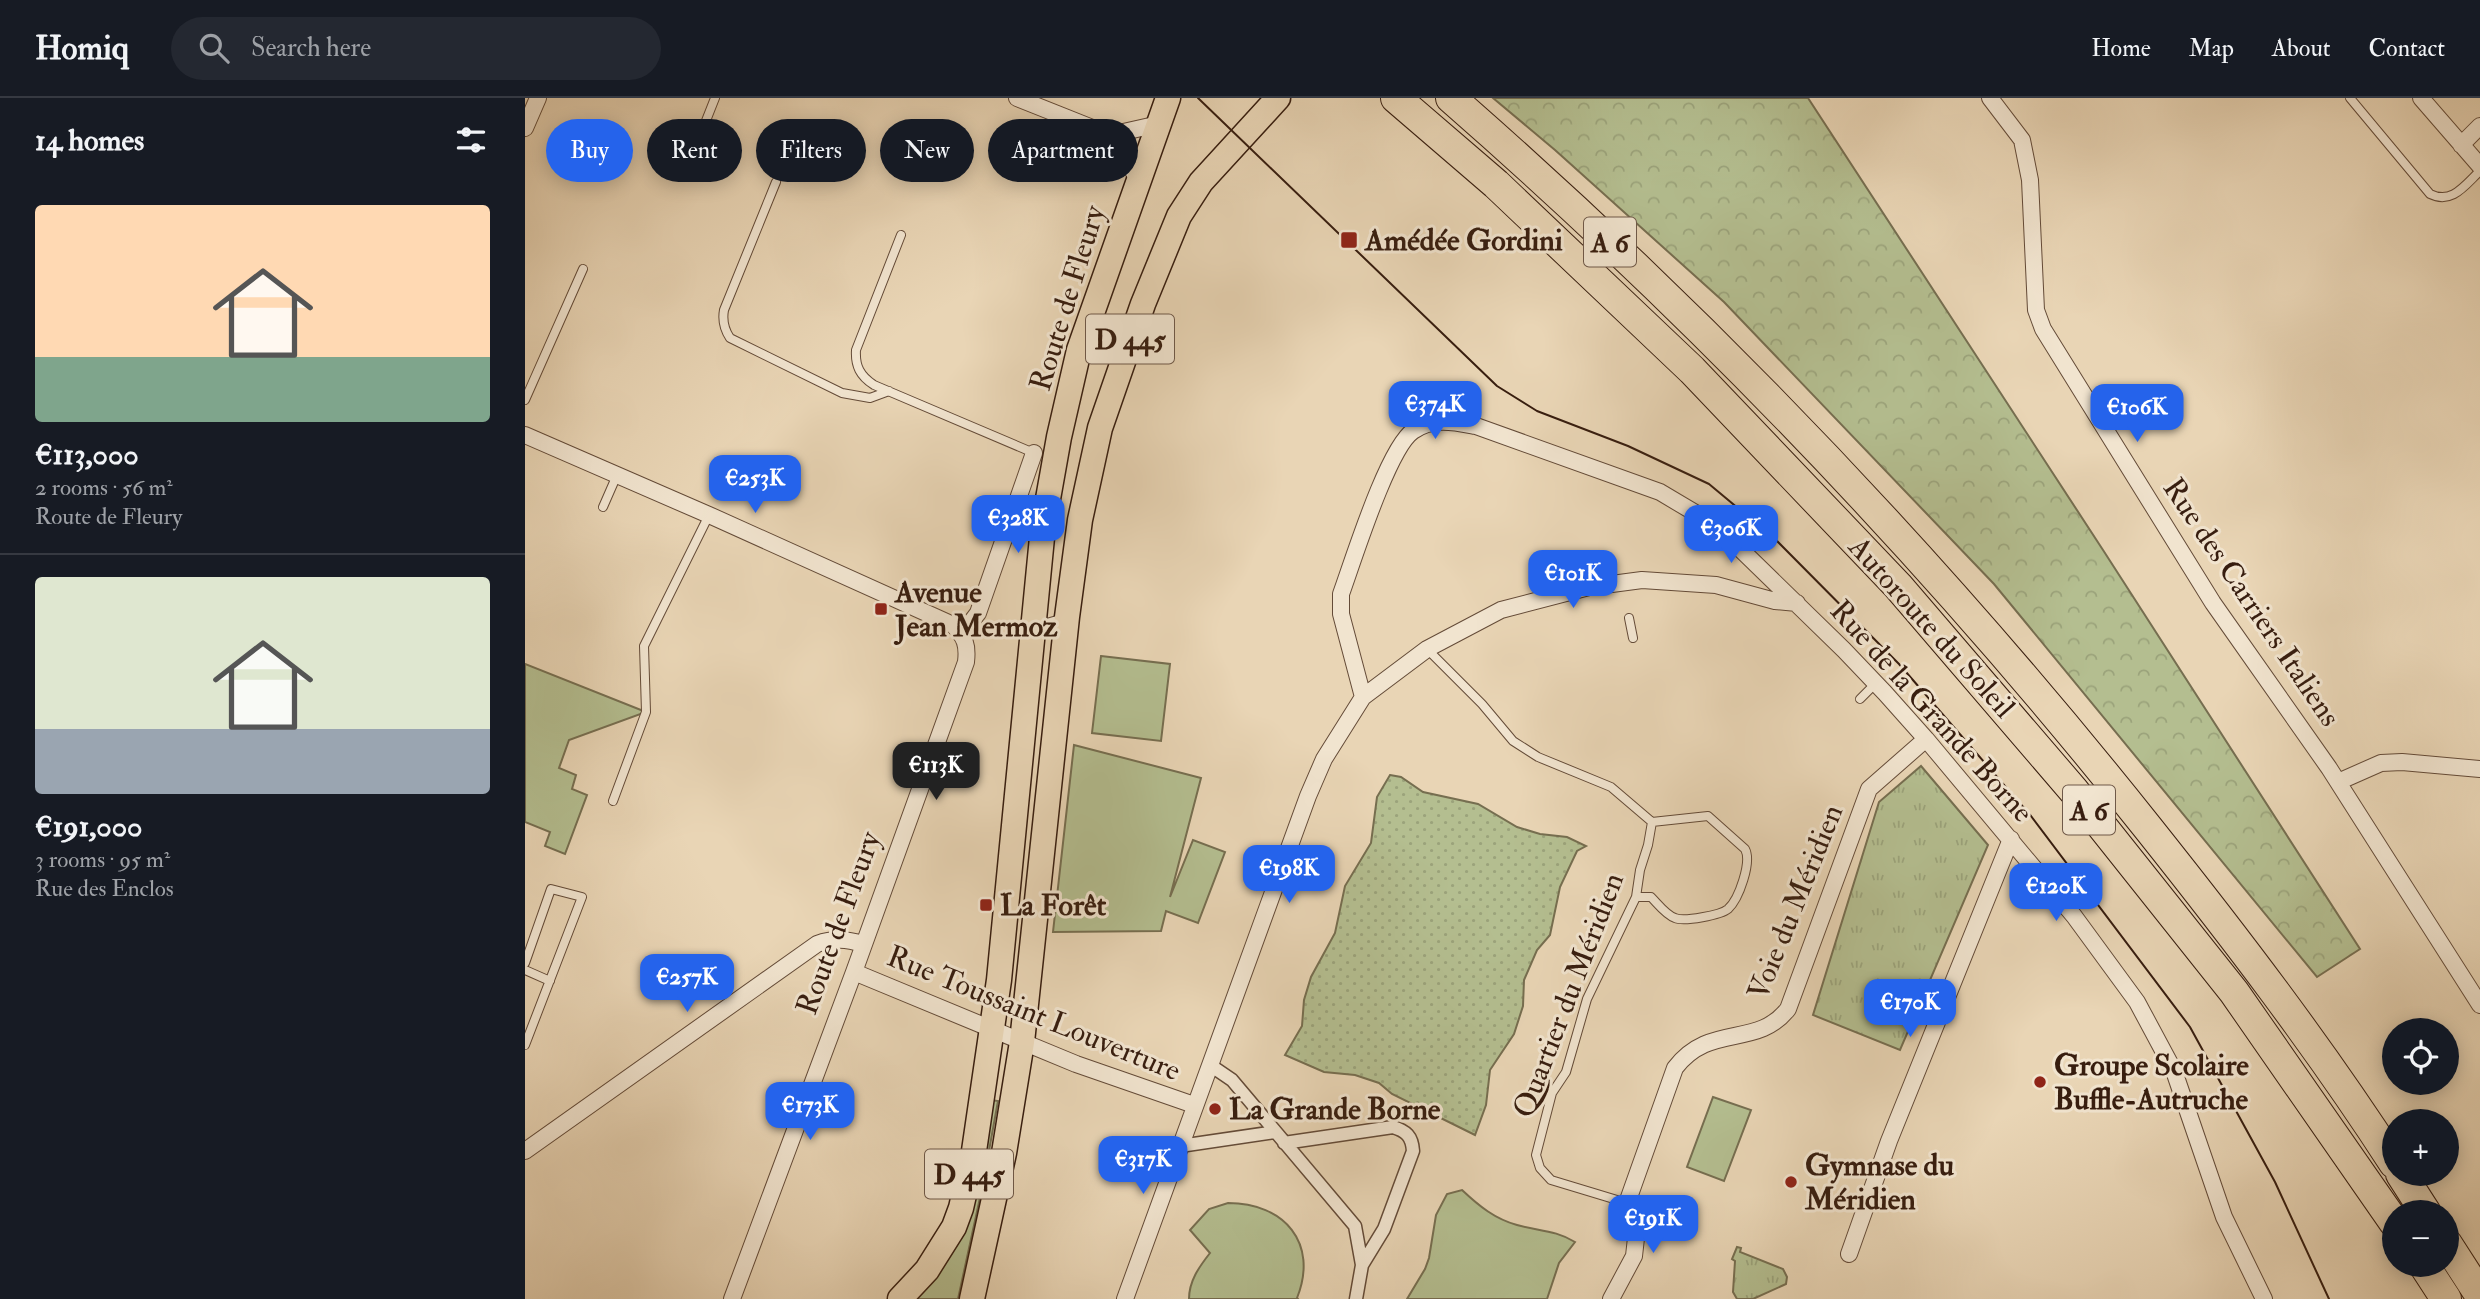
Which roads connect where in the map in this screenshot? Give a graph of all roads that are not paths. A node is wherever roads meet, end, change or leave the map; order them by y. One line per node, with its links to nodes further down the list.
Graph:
1 (538, 98): 15 (street)
2 (715, 98): 11 (lane)
3 (1168, 98): 13 (main road, D 445)
4 (1278, 98): 32 (main road, D 445)
5 (1396, 98): 65 (highway, Autoroute du Soleil / A 6)
6 (1451, 98): 61 (highway, Autoroute du Soleil / A 6)
7 (1990, 98): 43 (street, Rue des Carriers Italiens)
8 (2350, 98): 18 (lane)
9 (2421, 98): 17 (street)
10 (1023, 99): 12 (street)
11 (707, 119)
12 (1071, 119)
13 (1159, 124): 16 (street); 19 (main road, D 445)
14 (2480, 126): 17 (street)
15 (525, 128)
16 (1138, 129)
17 (2461, 145): 18 (street)
18 (2480, 168)
19 (1138, 179)
20 (776, 182): 24 (lane)
21 (1137, 182): 34 (main road, Route de Fleury / D 445)
22 (901, 236): 24 (lane)
23 (583, 269): 25 (lane)
24 (889, 391): 27 (lane)
25 (525, 400)
26 (525, 435): 28 (street)
27 (1034, 453): 35 (street)
28 (617, 474): 29 (lane); 30 (street)
29 (603, 507)
30 (709, 515): 35 (street); 44 (lane)
31 (1797, 603): 37 (street); 38 (street, Rue de la Grande Borne); 39 (street, Rue de la Grande Borne)
32 (1067, 617): 34 (lane); 55 (main road, D 445)
33 (1629, 618): 36 (lane)
34 (1032, 628): 54 (main road, D 445)
35 (962, 634): 48 (street, Route de Fleury)
36 (1633, 638)
37 (1427, 649): 39 (street); 45 (lane)
38 (1876, 683): 40 (lane); 41 (street, Rue de la Grande Borne)
39 (1363, 696): 57 (street)
40 (1860, 699)
41 (1926, 739): 46 (street, Rue de la Grande Borne); 64 (street, Voie du Méridien)
42 (2480, 769): 43 (street)
43 (2338, 782): 53 (street, Rue des Carriers Italiens)
44 (613, 801)
45 (1652, 822): 47 (lane, Quartier du Méridien); 47 (lane)
46 (2011, 839): 66 (street); 77 (street, Rue de la Grande Borne)
47 (1636, 897): 64 (lane, Quartier du Méridien)
48 (863, 944): 51 (street, Route de Fleury); 63 (street)
49 (525, 962): 52 (lane)
50 (525, 970): 52 (lane)
51 (854, 972): 54 (street, Rue Toussaint Louverture); 71 (street, Route de Fleury)
52 (550, 981): 56 (lane)
53 (2480, 1005)
54 (992, 1029): 55 (street, Rue Toussaint Louverture); 72 (main road, D 445)
55 (1022, 1042): 58 (street, Rue Toussaint Louverture); 73 (main road, D 445)
56 (525, 1045)
57 (1210, 1065): 58 (street); 59 (street)
58 (1194, 1105): 62 (street)
59 (1275, 1132): 60 (street); 62 (street)
60 (1285, 1143): 68 (street); 68 (street)
61 (2382, 1145)
62 (1180, 1146): 74 (street)
63 (525, 1151)
64 (1627, 1203): 76 (street)
65 (2382, 1205)
66 (1849, 1254)
67 (2459, 1263): 70 (highway)
68 (1362, 1265): 75 (street)
69 (2432, 1277): 78 (highway)
70 (2480, 1295)
71 (732, 1299)
72 (899, 1299)
73 (972, 1299)
74 (1125, 1299)
75 (1356, 1299)
76 (1611, 1299)
77 (2264, 1299)
78 (2446, 1299)

